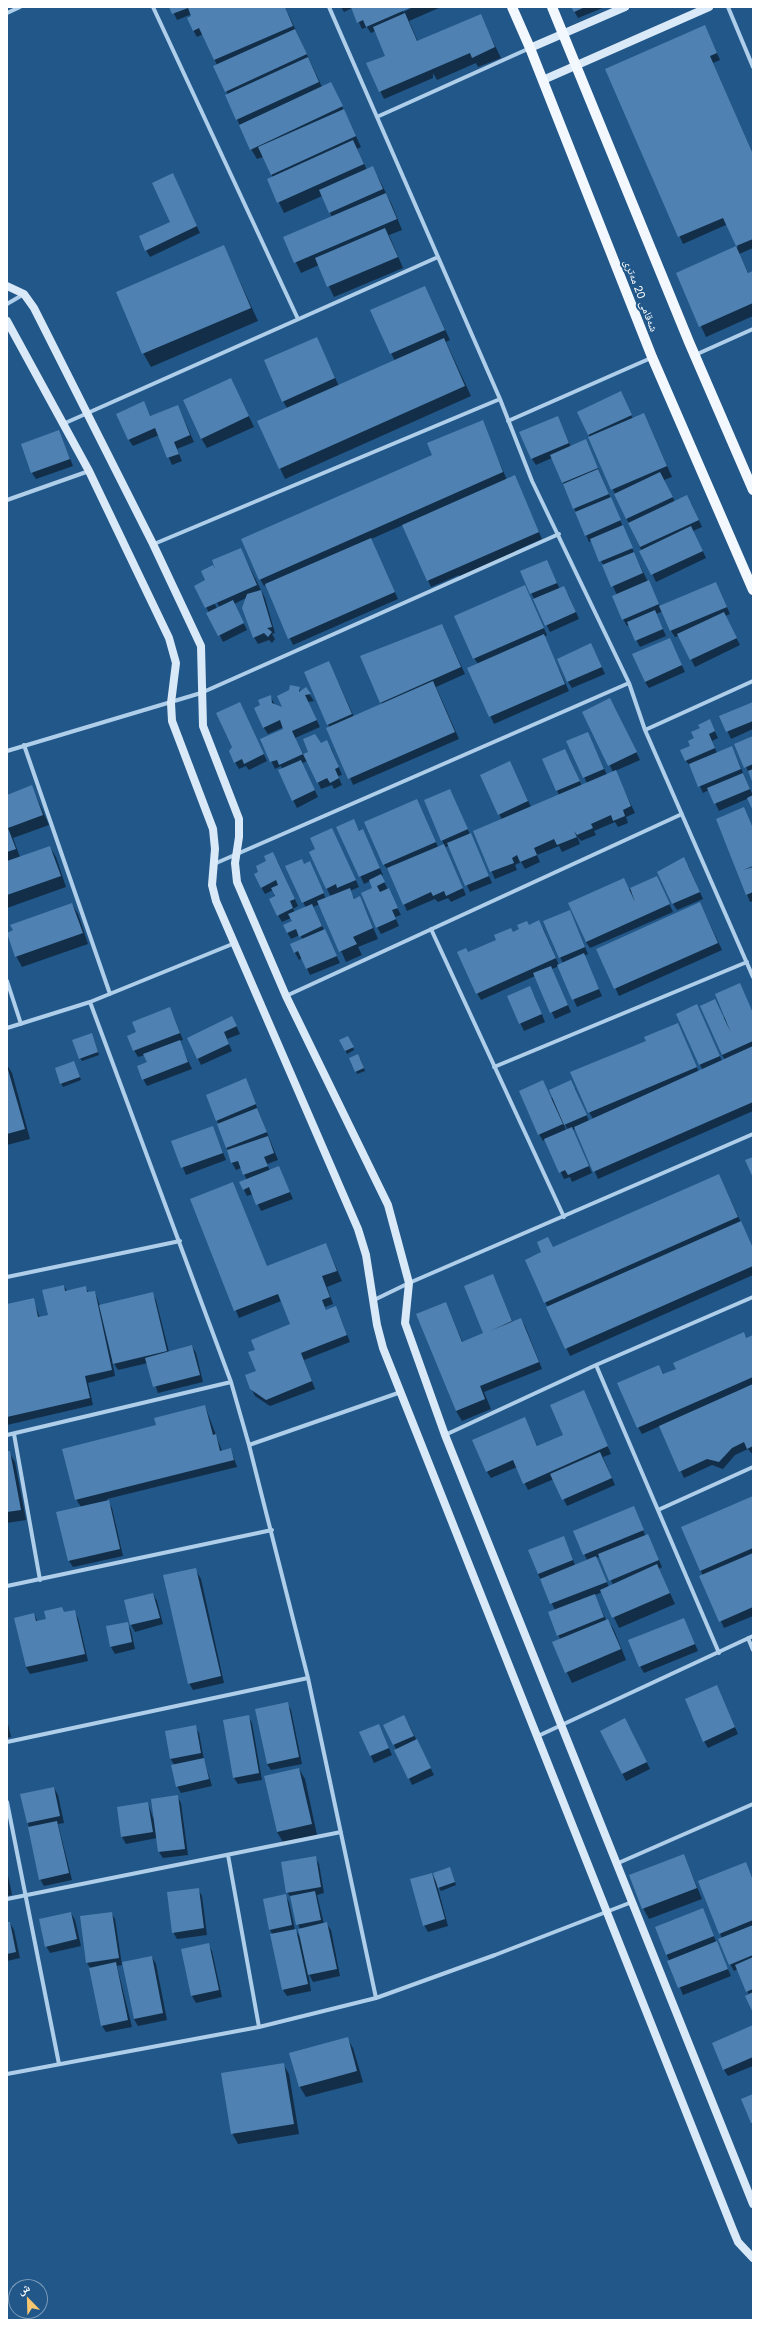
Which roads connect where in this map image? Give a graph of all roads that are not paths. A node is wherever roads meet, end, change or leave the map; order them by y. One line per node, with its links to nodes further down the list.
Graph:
1 (20, 7): 9 (street)
2 (153, 7): 20 (street)
3 (329, 7): 15 (street)
4 (512, 7): 11 (main road, شەقامی 20 مەتری)
5 (552, 7): 10 (main road)
6 (625, 7): 10 (street)
7 (709, 7): 12 (street)
8 (728, 7): 13 (street)
9 (7, 13)
10 (563, 34): 11 (street); 12 (main road)
11 (530, 48): 14 (main road, شەقامی 20 مەتری); 15 (street)
12 (577, 65): 14 (street); 23 (main road)
13 (753, 67)
14 (543, 80): 24 (main road, شەقامی 20 مەتری)
15 (379, 116): 16 (street)
16 (438, 257): 20 (street); 25 (street)
17 (7, 286): 18 (street)
18 (24, 294): 19 (street); 26 (street)
19 (7, 304)
20 (298, 319): 26 (street)
21 (7, 321): 28 (street)
22 (753, 329): 23 (street)
23 (695, 356): 30 (main road)
24 (652, 358): 27 (street); 34 (main road, شەقامی 20 مەتری)
25 (500, 399): 27 (street); 33 (street)
26 (87, 413): 28 (street); 33 (street)
27 (508, 421): 32 (street)
28 (63, 424): 29 (street)
29 (89, 471): 31 (street); 38 (street)
30 (753, 490)
31 (7, 500)
32 (559, 534): 36 (street); 37 (street)
33 (153, 544): 37 (street)
34 (753, 590)
35 (753, 681): 39 (street)
36 (629, 683): 39 (street); 43 (street)
37 (201, 693): 38 (street); 43 (street)
38 (171, 703): 40 (street); 44 (street)
39 (645, 730): 42 (street)
40 (24, 745): 41 (street); 50 (street)
41 (7, 752)
42 (682, 814): 45 (street); 47 (street)
43 (236, 855): 44 (street); 51 (street)
44 (213, 864): 46 (street)
45 (430, 929): 51 (street); 55 (street)
46 (236, 943): 50 (street); 62 (street)
47 (747, 962): 48 (street); 55 (street)
48 (753, 976)
49 (7, 981): 53 (street)
50 (110, 994): 52 (street)
51 (286, 996): 60 (street)
52 (90, 1002): 53 (street); 58 (street)
53 (21, 1024): 54 (street)
54 (7, 1028)
55 (494, 1067): 57 (street)
56 (753, 1134): 57 (street)
57 (564, 1217): 60 (street)
58 (180, 1242): 59 (street); 64 (street)
59 (7, 1277)
60 (409, 1283): 62 (street); 68 (street)
61 (753, 1297): 63 (street)
62 (374, 1300): 65 (street)
63 (596, 1365): 68 (street); 71 (street)
64 (231, 1382): 66 (street); 69 (street)
65 (401, 1392): 69 (street); 81 (street)
66 (14, 1434): 67 (street); 73 (street)
67 (7, 1435)
68 (446, 1436): 80 (street)
69 (249, 1446): 72 (street)
70 (753, 1467): 71 (street)
71 (658, 1510): 78 (street)
72 (272, 1530): 73 (street); 79 (street)
73 (40, 1580): 74 (street)
74 (7, 1586)
75 (753, 1636): 76 (street)
76 (748, 1638): 77 (street); 78 (street)
77 (753, 1650)
78 (719, 1653): 80 (street)
79 (308, 1678): 82 (street); 85 (street)
80 (561, 1725): 81 (street); 87 (street)
81 (538, 1736): 91 (street)
82 (7, 1742)
83 (7, 1802): 88 (street)
84 (752, 1806): 87 (street)
85 (341, 1832): 86 (street); 92 (street)
86 (228, 1855): 88 (street); 93 (street)
87 (616, 1864): 90 (street)
88 (25, 1896): 89 (street); 94 (street)
89 (7, 1899)
90 (632, 1902): 91 (street); 96 (street)
91 (608, 1911): 92 (street); 97 (street)
92 (376, 1998): 93 (street)
93 (258, 2026): 94 (street)
94 (58, 2064): 95 (street)
95 (7, 2074)
96 (753, 2204)
97 (753, 2258)

